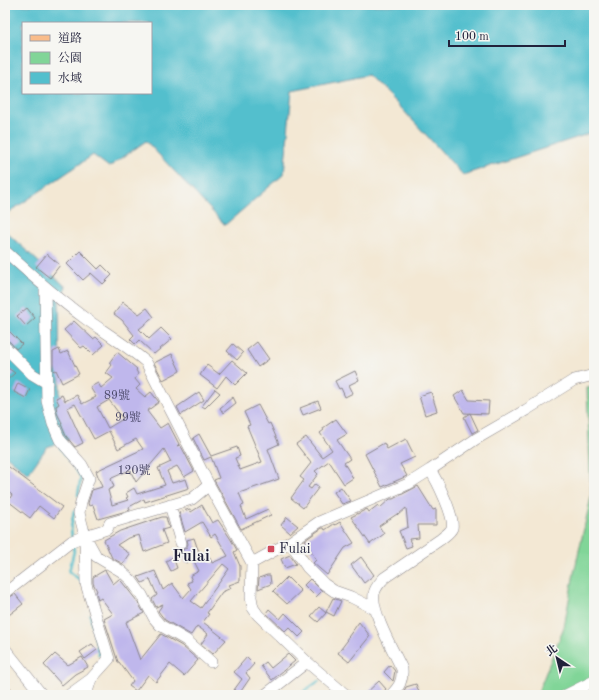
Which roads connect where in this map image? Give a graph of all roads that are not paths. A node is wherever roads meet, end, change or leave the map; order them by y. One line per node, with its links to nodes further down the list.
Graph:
1 (5, 251): 2 (street)
2 (45, 287): 5 (street); 7 (street)
3 (5, 347): 5 (street)
4 (594, 375): 6 (street)
5 (43, 381): 9 (street)
6 (430, 470): 10 (street); 14 (street)
7 (209, 485): 8 (street); 12 (street)
8 (170, 505): 9 (street); 11 (street)
9 (85, 536): 13 (street); 16 (street); 18 (street)
10 (290, 542): 12 (street); 14 (street)
11 (181, 543)
12 (252, 563): 17 (street)
13 (5, 593)
14 (375, 609): 25 (street)
15 (5, 649): 20 (street)
16 (211, 662)
17 (307, 662): 23 (street); 24 (street)
18 (91, 679): 21 (street); 22 (street)
19 (594, 680): 26 (street)
20 (42, 695)
21 (69, 695)
22 (86, 695)
23 (265, 695)
24 (346, 695)
25 (390, 695)
26 (566, 695)

